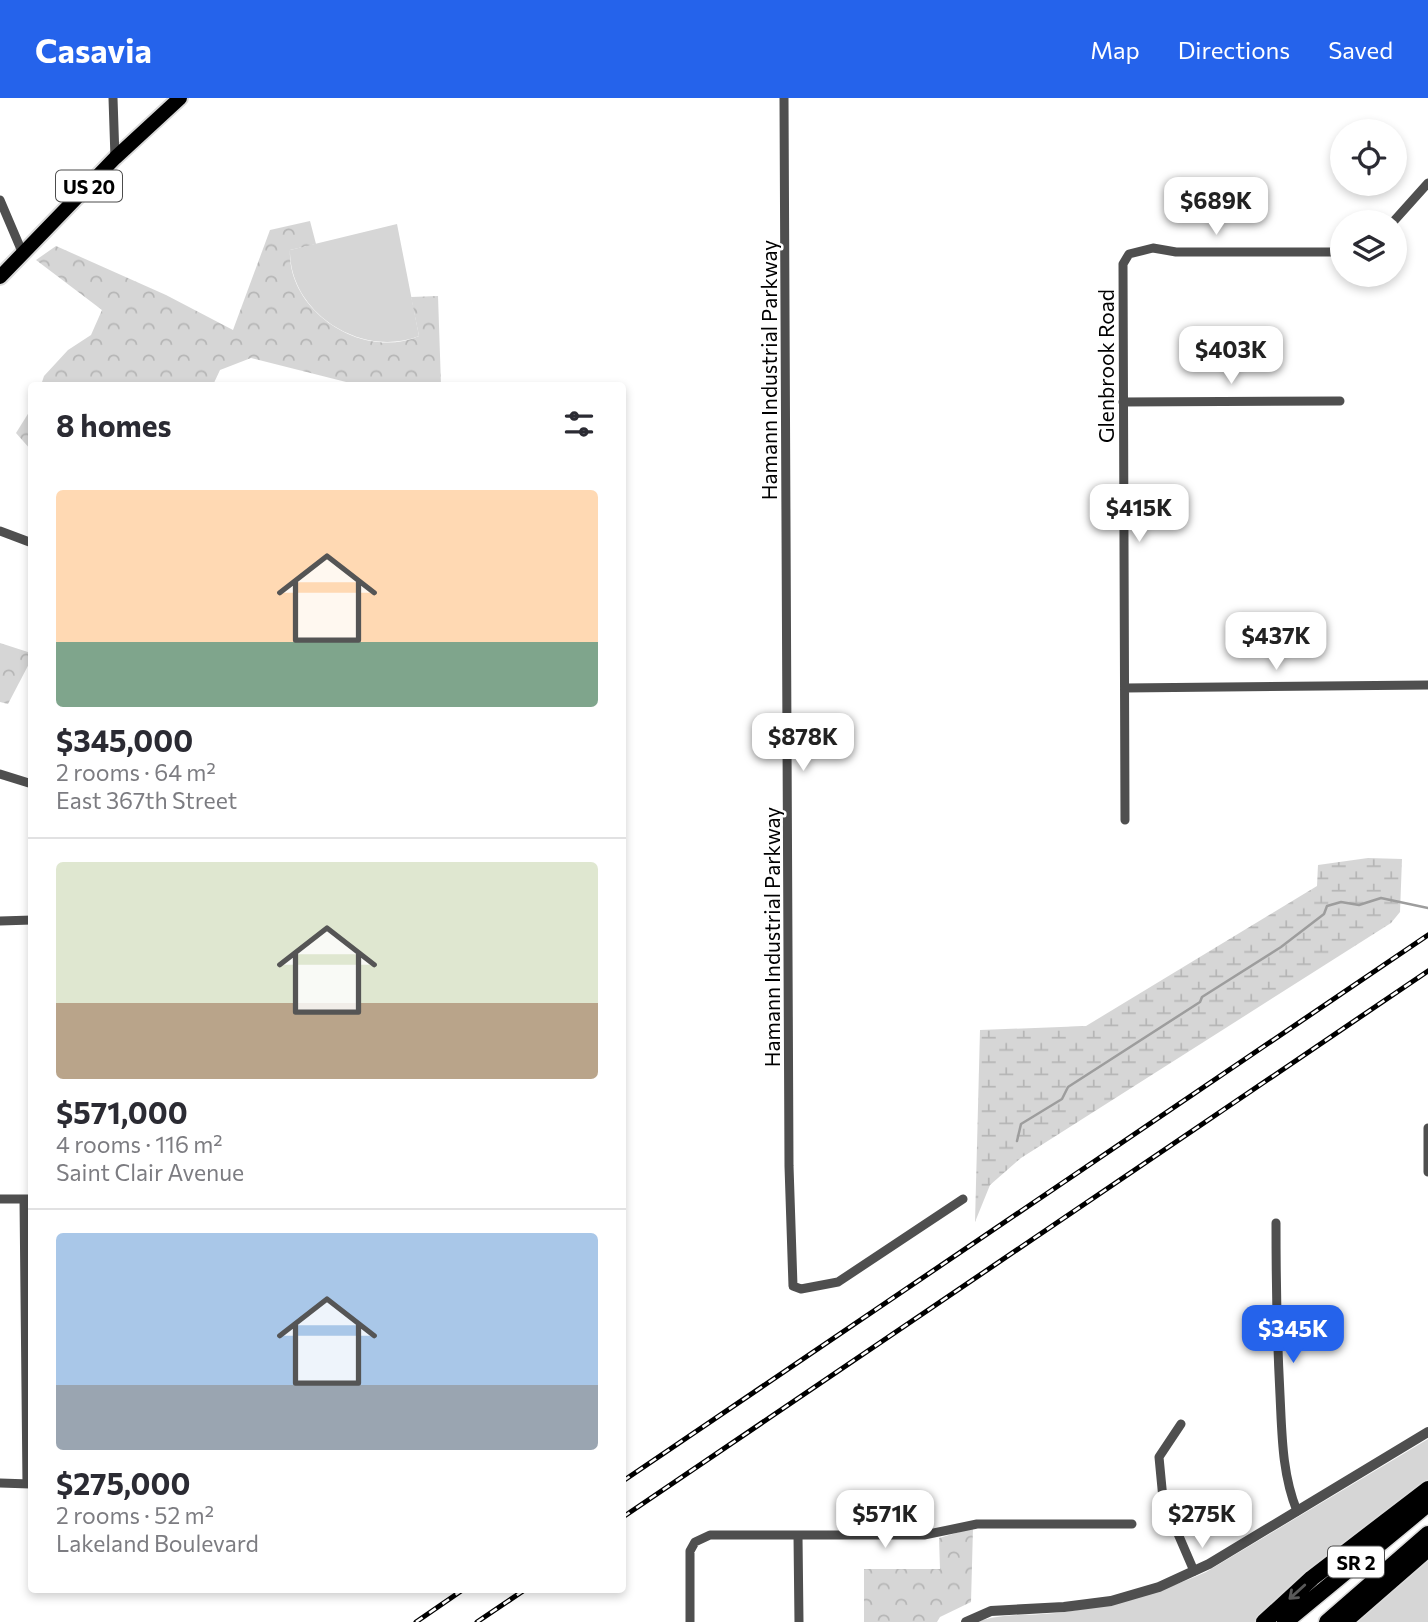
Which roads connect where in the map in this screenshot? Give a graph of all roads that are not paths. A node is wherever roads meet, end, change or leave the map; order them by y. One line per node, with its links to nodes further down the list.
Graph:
1 (113, 98): 4 (street)
2 (180, 98): 4 (main road, US 20)
3 (784, 98): 26 (street, Hamann Industrial Parkway)
4 (115, 158): 9 (main road, US 20)
5 (1428, 183): 7 (street)
6 (0, 200): 9 (street)
7 (1404, 210)
8 (1330, 252): 12 (street, Glenbrook Road)
9 (23, 254): 10 (main road, US 20)
10 (0, 277)
11 (1340, 401): 12 (street)
12 (1123, 402): 16 (street, Glenbrook Road)
13 (0, 531): 14 (street)
14 (28, 541)
15 (1428, 685): 16 (street)
16 (1125, 688): 19 (street, Glenbrook Road)
17 (0, 774): 18 (street)
18 (28, 783)
19 (1125, 820)
20 (0, 920): 21 (street)
21 (28, 920)
22 (1428, 1128): 23 (street)
23 (1428, 1172)
24 (0, 1199): 25 (street)
25 (28, 1199)
26 (963, 1199)
27 (1276, 1223): 34 (street)
28 (1181, 1424): 39 (street)
29 (1428, 1432): 34 (street)
30 (0, 1483): 31 (street)
31 (28, 1484)
32 (1428, 1489): 43 (highway, one-way to 43)
33 (1428, 1504): 44 (highway, SR 2)
34 (1297, 1511): 39 (street)
35 (1132, 1524): 37 (street)
36 (1428, 1534): 45 (highway, SR 2)
37 (798, 1535): 40 (street); 41 (street)
38 (1428, 1549): 46 (highway)
39 (1194, 1571): 42 (street)
40 (690, 1622)
41 (799, 1622)
42 (967, 1622)
43 (1264, 1622)
44 (1285, 1622)
45 (1327, 1622)
46 (1344, 1622)

